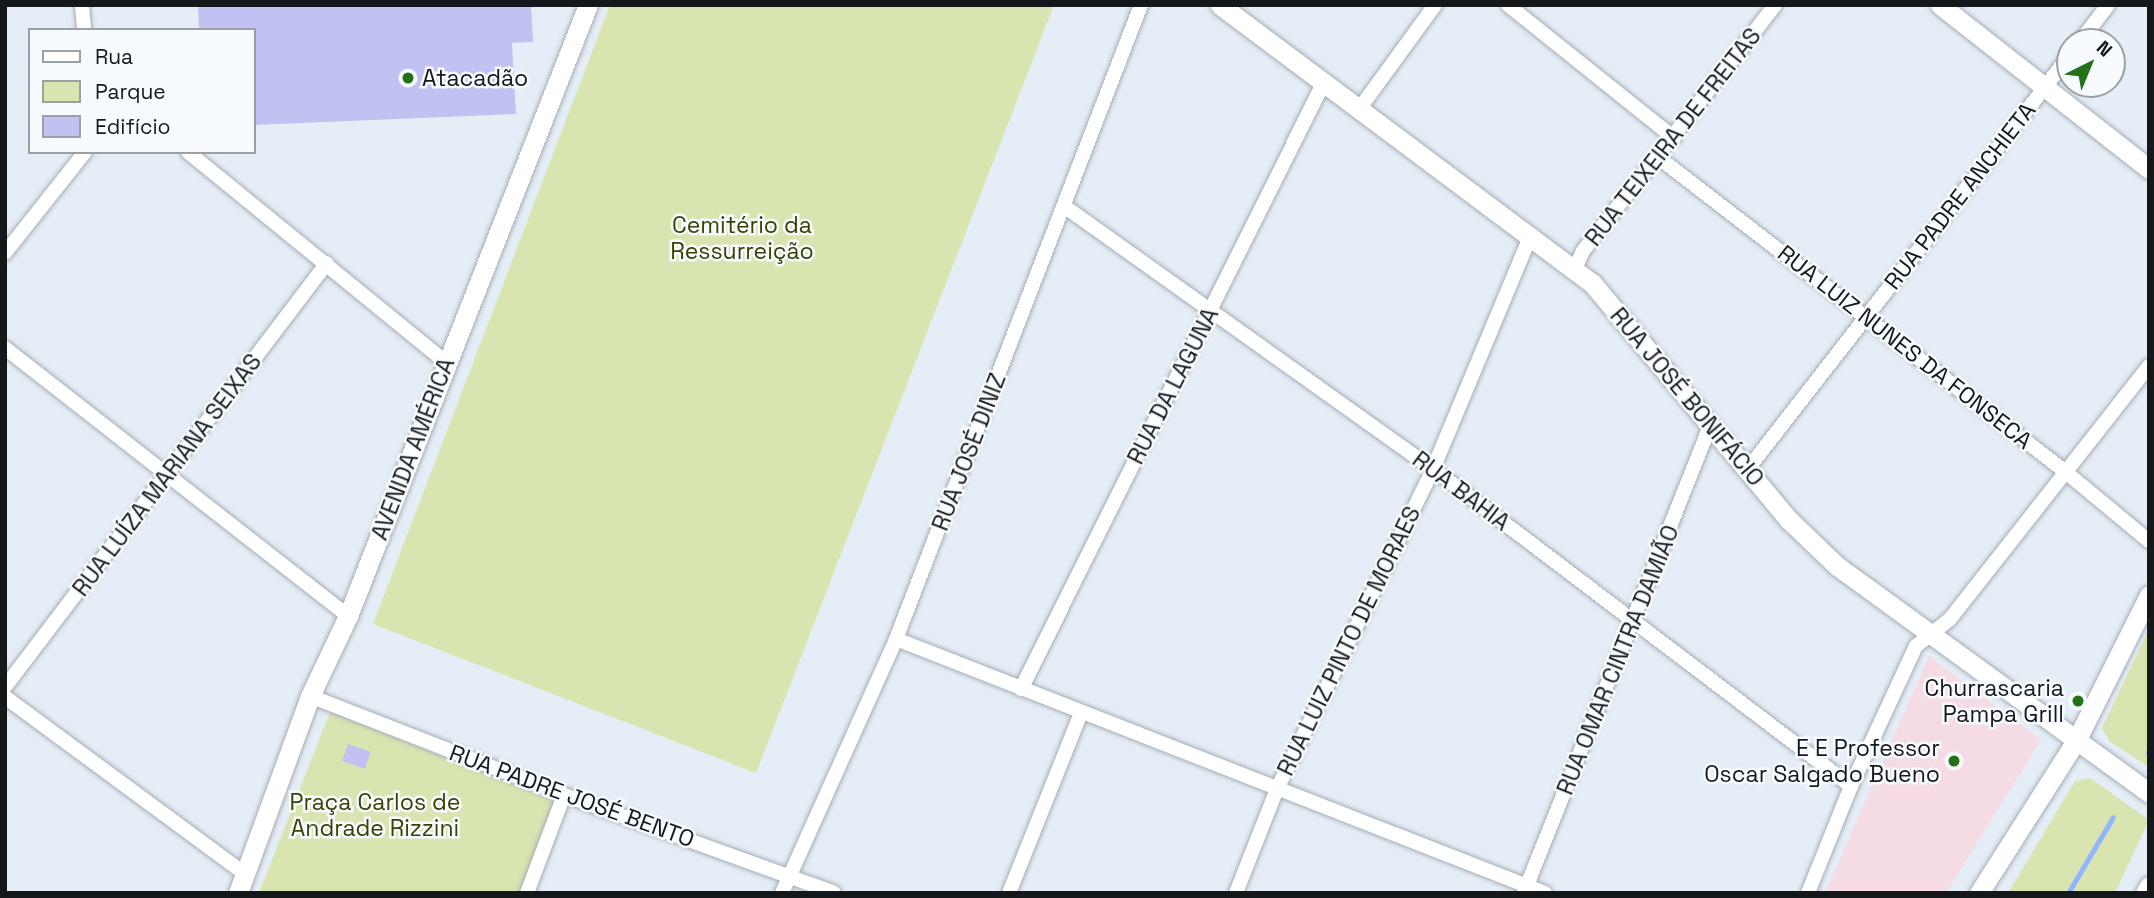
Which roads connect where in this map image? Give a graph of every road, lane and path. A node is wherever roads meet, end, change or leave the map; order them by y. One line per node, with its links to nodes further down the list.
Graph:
1 (82, 5): 10 (street)
2 (588, 5): 29 (street, AVENIDA AMÉRICA)
3 (1141, 5): 21 (street, RUA JOSÉ DINIZ)
4 (1220, 5): 13 (street, RUA JOSÉ BONIFÁCIO)
5 (1435, 5): 15 (street)
6 (1508, 5): 16 (street)
7 (1775, 5): 16 (street, RUA TEIXEIRA DE FREITAS)
8 (1940, 5): 14 (street)
9 (2108, 5): 11 (street)
10 (84, 28)
11 (2091, 28)
12 (2056, 73): 14 (street, RUA PADRE ANCHIETA)
13 (1324, 82): 15 (street, RUA JOSÉ BONIFÁCIO); 26 (street, RUA DA LAGUNA)
14 (2045, 87): 20 (street); 27 (street, RUA PADRE ANCHIETA)
15 (1360, 108): 22 (street, RUA JOSÉ BONIFÁCIO)
16 (1674, 138): 19 (street, RUA TEIXEIRA DE FREITAS)
17 (83, 154): 23 (street)
18 (191, 154): 24 (street)
19 (1658, 157): 25 (street, RUA TEIXEIRA DE FREITAS); 27 (street, RUA LUIZ NUNES DA FONSECA)
20 (2149, 169)
21 (1065, 206): 26 (street, RUA BAHIA); 41 (street, RUA JOSÉ DINIZ)
22 (1530, 237): 25 (street, RUA JOSÉ BONIFÁCIO); 32 (street, RUA LUIZ PINTO DE MORAES)
23 (5, 253)
24 (327, 263): 29 (street); 35 (street, RUA LUÍZA MARIANA SEIXAS)
25 (1574, 271): 31 (street, RUA JOSÉ BONIFÁCIO)
26 (1211, 311): 32 (street, RUA BAHIA); 43 (street, RUA DA LAGUNA)
27 (1867, 316): 33 (street, RUA PADRE ANCHIETA); 34 (street, RUA LUIZ NUNES DA FONSECA)
28 (5, 348): 35 (street)
29 (447, 363): 38 (street, AVENIDA AMÉRICA)
30 (2149, 366): 34 (street)
31 (1710, 426): 33 (street, RUA JOSÉ BONIFÁCIO); 39 (street, RUA OMAR CINTRA DAMIÃO)
32 (1433, 469): 39 (street, RUA BAHIA); 49 (street, RUA LUIZ PINTO DE MORAES)
33 (1747, 470): 40 (street, RUA JOSÉ BONIFÁCIO)
34 (2067, 473): 36 (street, RUA LUIZ NUNES DA FONSECA); 40 (street)
35 (168, 475): 38 (street); 42 (street, RUA LUÍZA MARIANA SEIXAS)
36 (2149, 541)
37 (2149, 595): 47 (street)
38 (348, 616): 44 (street, AVENIDA AMÉRICA)
39 (1634, 623): 48 (street, RUA BAHIA); 55 (street, RUA OMAR CINTRA DAMIÃO)
40 (1930, 634): 47 (street, RUA JOSÉ BONIFÁCIO); 48 (street)
41 (896, 639): 43 (street); 53 (street, RUA JOSÉ DINIZ)
42 (5, 687)
43 (1021, 689): 46 (street)
44 (310, 696): 51 (street, RUA PADRE JOSÉ BENTO); 52 (street, AVENIDA AMÉRICA)
45 (5, 697): 52 (street)
46 (1082, 713): 49 (street); 60 (street)
47 (2076, 741): 50 (street, RUA JOSÉ BONIFÁCIO); 64 (street)
48 (1851, 786): 63 (street)
49 (1277, 789): 55 (street); 61 (street, RUA LUIZ PINTO DE MORAES)
50 (2149, 793)
51 (564, 795): 53 (street, RUA PADRE JOSÉ BENTO); 57 (street)
52 (245, 874): 56 (street, AVENIDA AMÉRICA)
53 (789, 875): 58 (street, RUA JOSÉ DINIZ); 59 (street, RUA PADRE JOSÉ BENTO)
54 (2149, 886): 65 (street)
55 (1525, 889): 62 (street)
56 (237, 893)
57 (527, 893)
58 (782, 893)
59 (834, 893)
60 (1009, 893)
61 (1236, 893)
62 (1545, 893)
63 (1808, 893)
64 (1979, 893)
65 (2145, 893)

